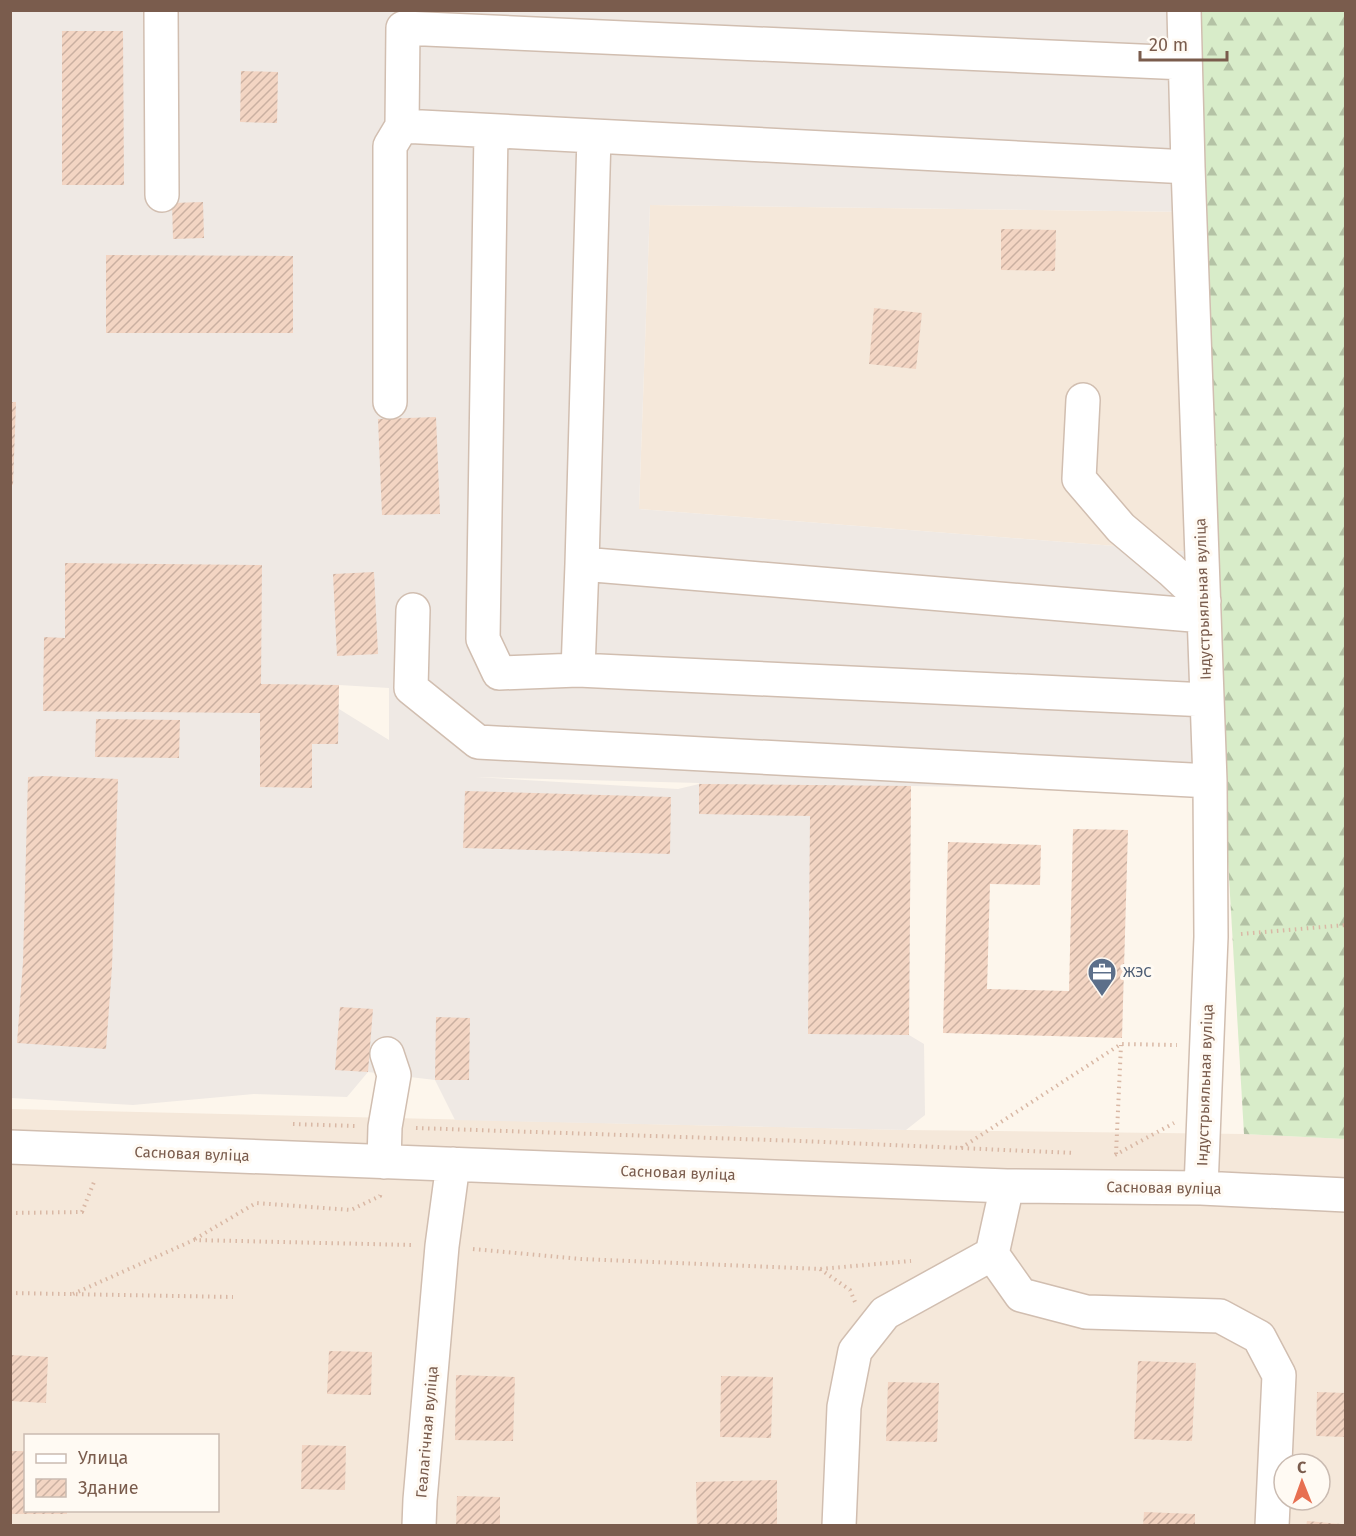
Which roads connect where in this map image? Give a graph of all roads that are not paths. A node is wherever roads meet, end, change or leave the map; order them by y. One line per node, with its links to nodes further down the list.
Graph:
1 (161, 10): 9 (street)
2 (1184, 10): 4 (street, Індустрыяльная вуліца)
3 (400, 20): 4 (street); 5 (street)
4 (1185, 63): 8 (street, Індустрыяльная вуліца)
5 (402, 126): 6 (street); 11 (street)
6 (491, 130): 7 (street); 15 (street)
7 (594, 136): 8 (street); 12 (street)
8 (1188, 167): 13 (street, Індустрыяльная вуліца)
9 (162, 195)
10 (1083, 400): 13 (street)
11 (390, 402)
12 (582, 564): 13 (street); 15 (street)
13 (1204, 608): 16 (street, Індустрыяльная вуліца)
14 (413, 610): 17 (street)
15 (578, 670): 16 (street)
16 (1207, 700): 17 (street, Індустрыяльная вуліца)
17 (1210, 781): 23 (street, Індустрыяльная вуліца)
18 (387, 1054): 20 (street)
19 (10, 1147): 20 (street, Сасновая вуліца)
20 (384, 1162): 21 (street, Сасновая вуліца)
21 (453, 1164): 22 (street, Сасновая вуліца); 26 (street, Геалагічная вуліца)
22 (1007, 1186): 23 (street, Сасновая вуліца); 25 (street)
23 (1201, 1188): 24 (street, Сасновая вуліца)
24 (1346, 1195)
25 (992, 1254): 27 (street); 28 (street)
26 (419, 1526)
27 (839, 1526)
28 (1272, 1526)

